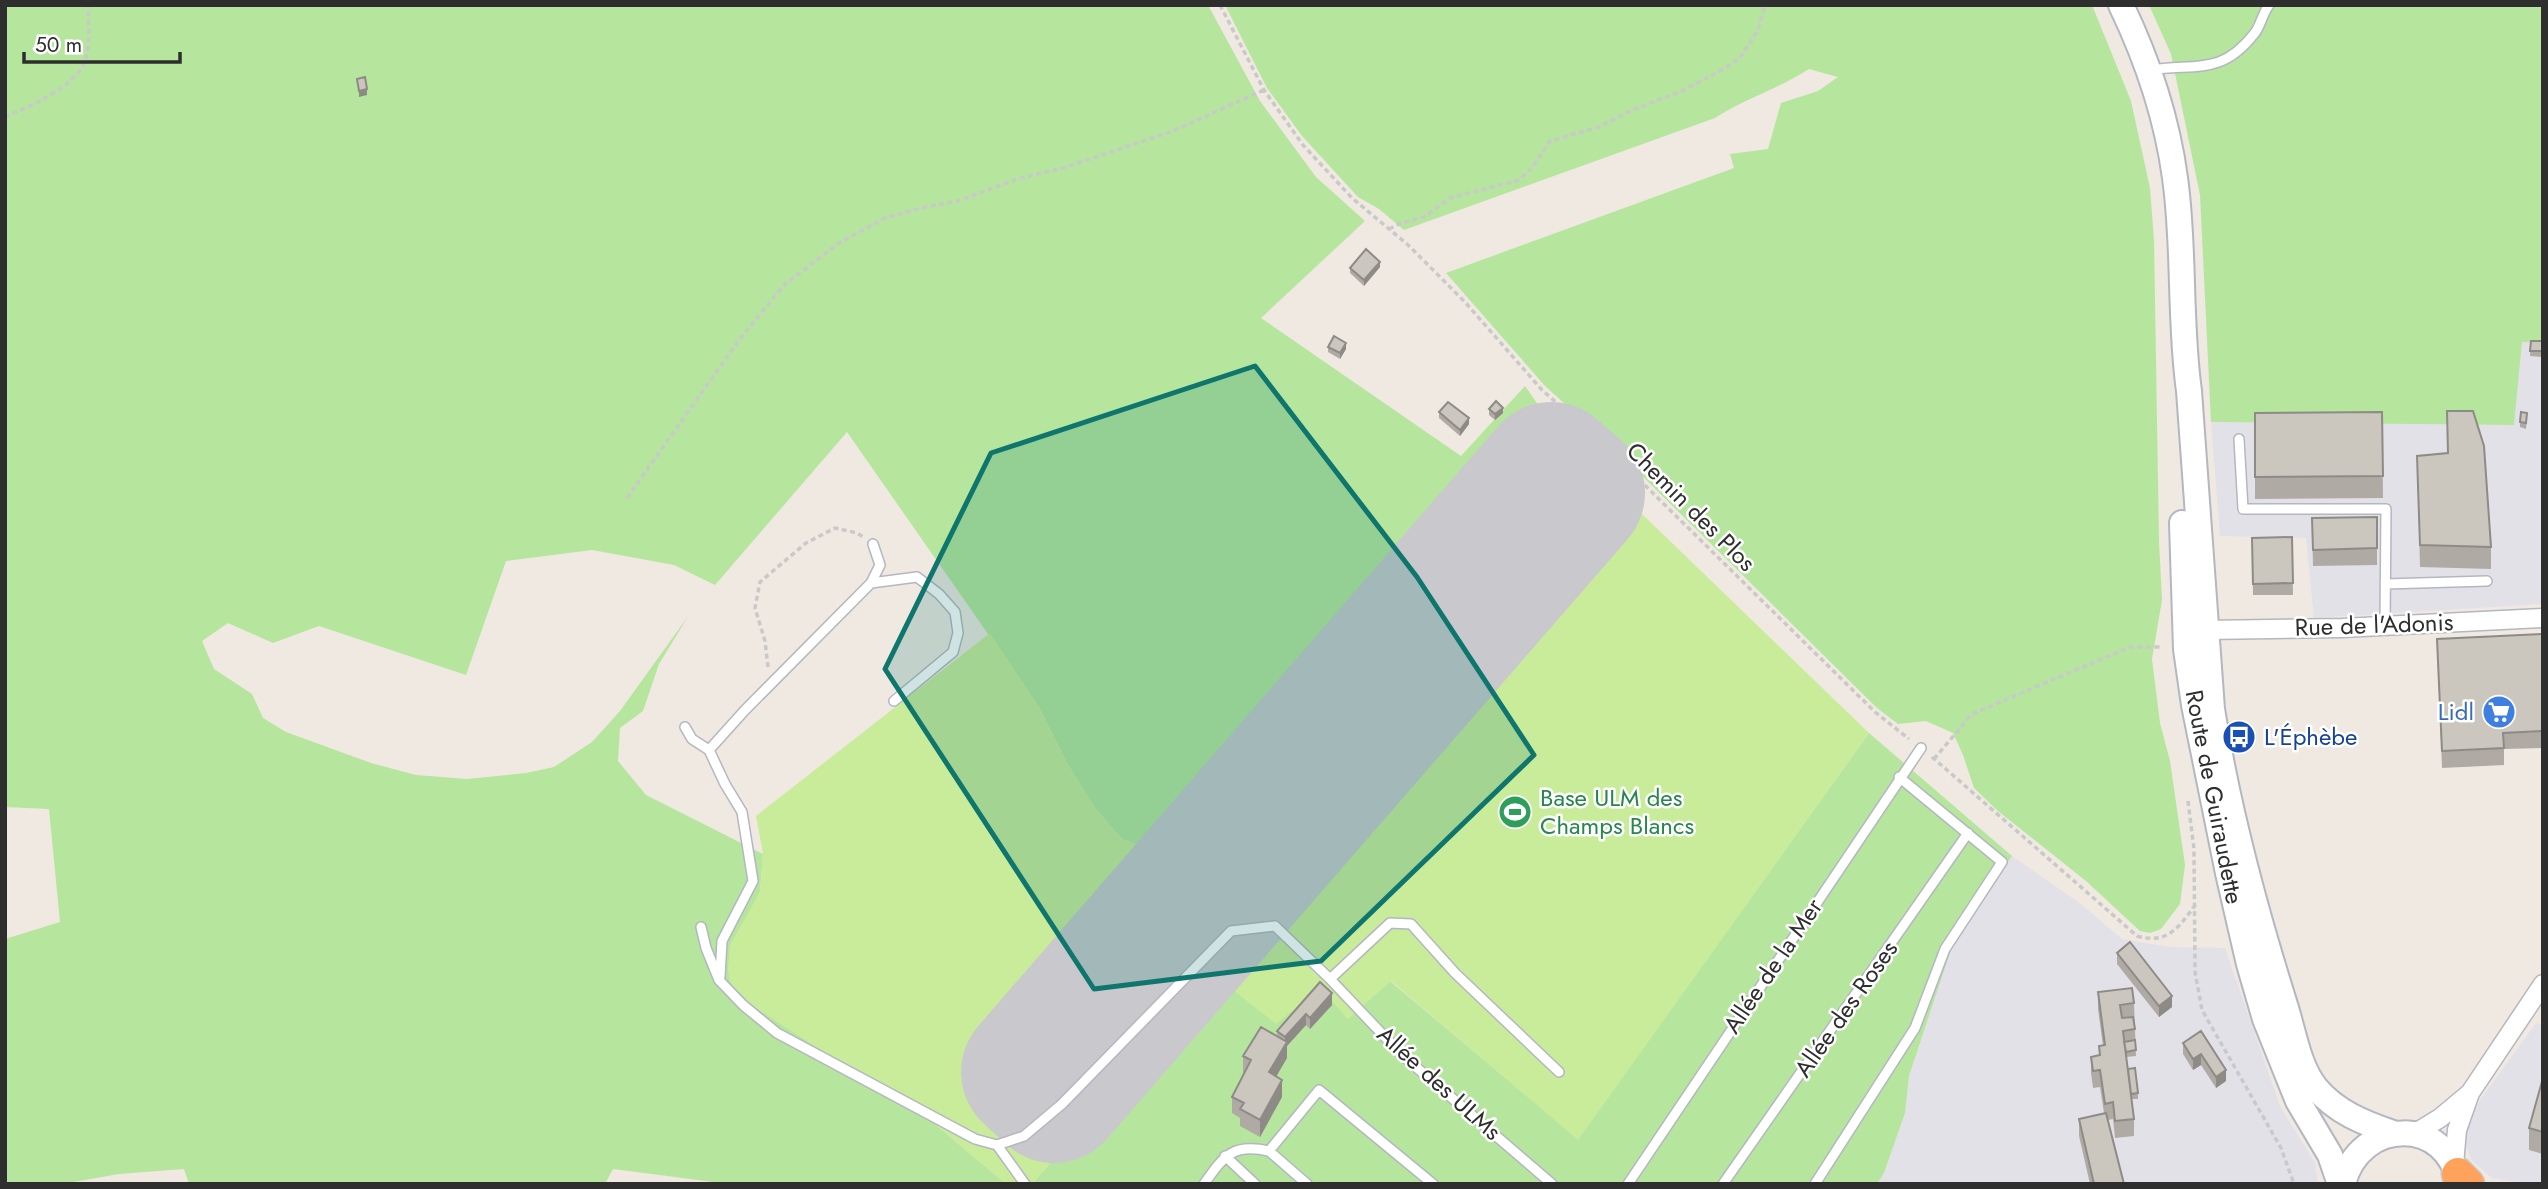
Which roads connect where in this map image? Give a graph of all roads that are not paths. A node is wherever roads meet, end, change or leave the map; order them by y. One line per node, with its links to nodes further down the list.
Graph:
1 (2121, 5): 3 (street, Route de Guiraudette)
2 (2269, 5): 3 (lane)
3 (2148, 71): 4 (street, Route de Guiraudette)
4 (2183, 348): 5 (street, Route de Guiraudette); 13 (street, Route de Guiraudette)
5 (2179, 391): 13 (street, Route de Guiraudette); 41 (street, Route de Guiraudette)
6 (2239, 439): 10 (lane)
7 (873, 544): 9 (lane)
8 (2487, 581): 10 (lane)
9 (871, 583): 14 (lane); 17 (lane)
10 (2385, 584): 12 (lane)
11 (2543, 618): 12 (street, Rue de l'Adonis)
12 (2385, 626): 13 (street, Rue de l'Adonis)
13 (2205, 630): 27 (street, Route de Guiraudette)
14 (894, 701)
15 (685, 727): 17 (lane)
16 (1921, 748): 18 (lane, Allée de la Mer)
17 (709, 750): 22 (lane)
18 (1899, 777): 19 (lane); 38 (lane, Allée de la Mer)
19 (1968, 833): 39 (lane, Allée des Roses); 40 (lane)
20 (701, 927): 22 (lane)
21 (1330, 979): 25 (lane); 28 (lane, Allée des ULMs); 37 (lane, Allée des ULMs)
22 (719, 980): 28 (lane)
23 (2543, 984): 24 (street)
24 (2537, 1002): 26 (street)
25 (1559, 1072)
26 (2470, 1093): 27 (street); 31 (street)
27 (2403, 1134): 31 (street, Route de Guiraudette); 41 (street)
28 (997, 1145): 32 (lane)
29 (1269, 1151): 30 (lane); 35 (lane); 36 (lane)
30 (1225, 1156): 33 (lane); 34 (lane)
31 (2460, 1176)
32 (1025, 1184)
33 (1204, 1184)
34 (1255, 1184)
35 (1307, 1184)
36 (1433, 1184)
37 (1552, 1184)
38 (1628, 1184)
39 (1723, 1184)
40 (1815, 1184)
41 (2342, 1184)

